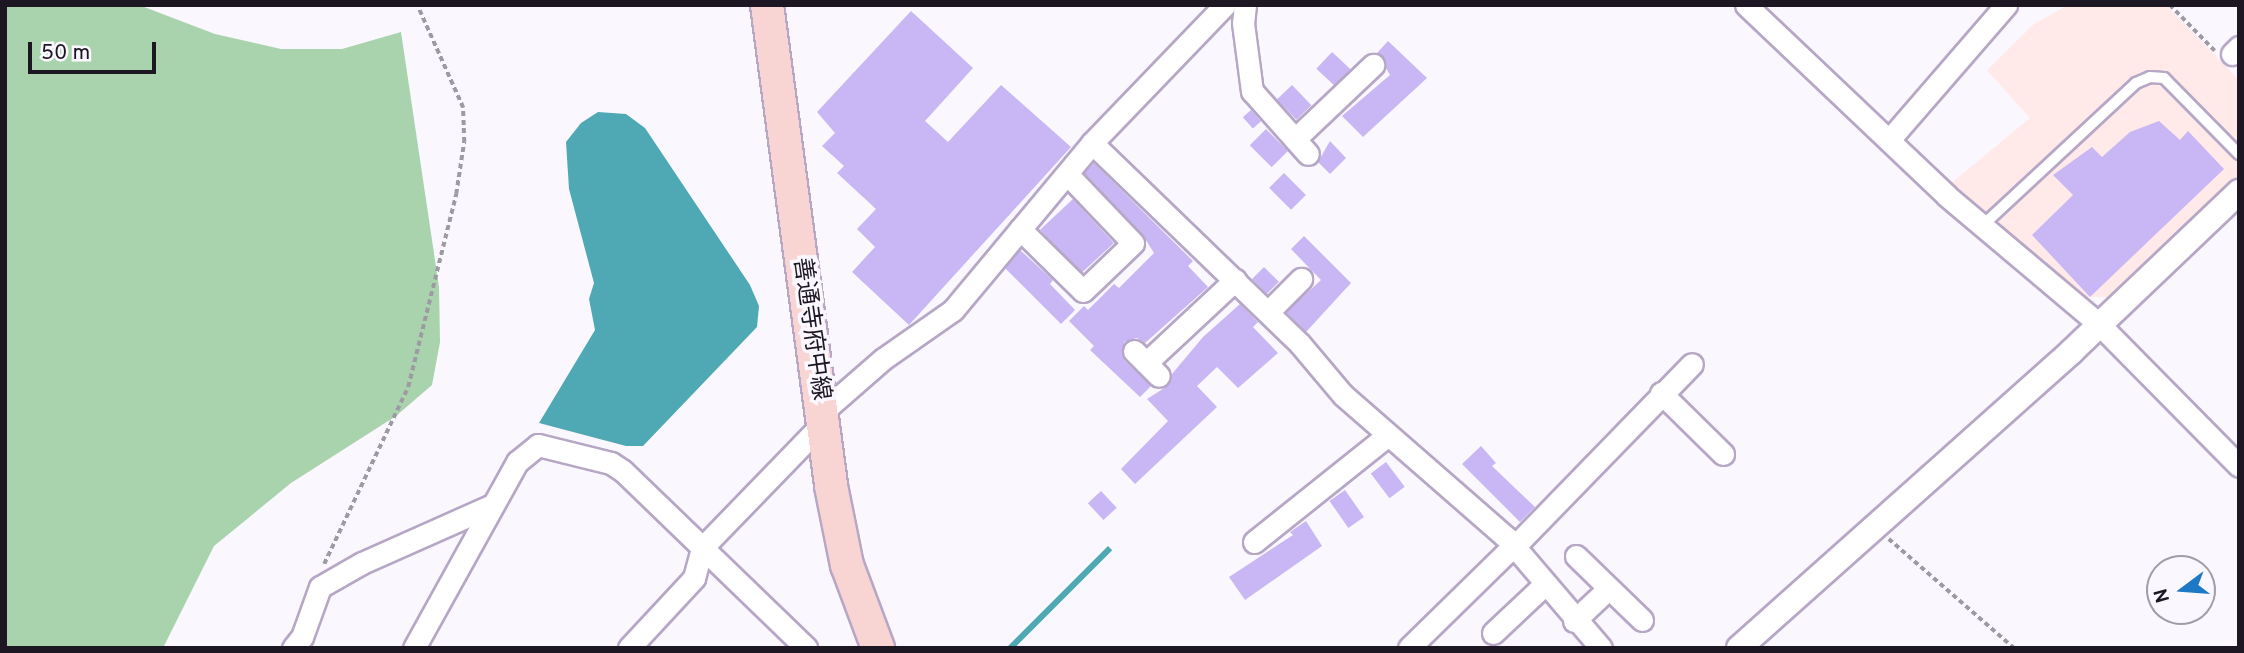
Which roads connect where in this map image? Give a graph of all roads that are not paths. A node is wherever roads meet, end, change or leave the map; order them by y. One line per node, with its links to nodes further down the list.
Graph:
1 (767, 5): 21 (main road, 善通寺府中線)
2 (1225, 5): 8 (street)
3 (1245, 5): 6 (street)
4 (1746, 5): 7 (street)
5 (2006, 5): 7 (street)
6 (1373, 65)
7 (1889, 140): 12 (street)
8 (1092, 143): 10 (street); 15 (street)
9 (2239, 154): 12 (lane)
10 (1067, 174): 13 (street); 13 (street)
11 (2239, 191): 17 (street)
12 (1982, 226): 17 (street)
13 (1020, 229): 21 (street)
14 (1301, 279): 16 (street)
15 (1236, 281): 16 (street); 18 (street)
16 (1268, 312): 22 (street)
17 (2099, 324): 24 (street); 42 (street)
18 (1146, 364)
19 (1692, 364): 20 (street)
20 (1661, 393): 23 (street); 27 (street)
21 (822, 418): 28 (street); 39 (main road, 善通寺府中線)
22 (1388, 435): 26 (street); 27 (street)
23 (1723, 454)
24 (2239, 466)
25 (490, 506): 28 (street); 35 (street); 36 (street)
26 (1254, 542)
27 (1513, 547): 30 (street); 40 (street)
28 (702, 548): 37 (street); 38 (street)
29 (1576, 556): 31 (street)
30 (1544, 585): 33 (street); 34 (street)
31 (1609, 588): 32 (street); 33 (street)
32 (1642, 620)
33 (1574, 621): 41 (street)
34 (1493, 633)
35 (293, 648)
36 (414, 648)
37 (629, 648)
38 (806, 648)
39 (878, 648)
40 (1409, 648)
41 (1601, 648)
42 (1740, 648)

